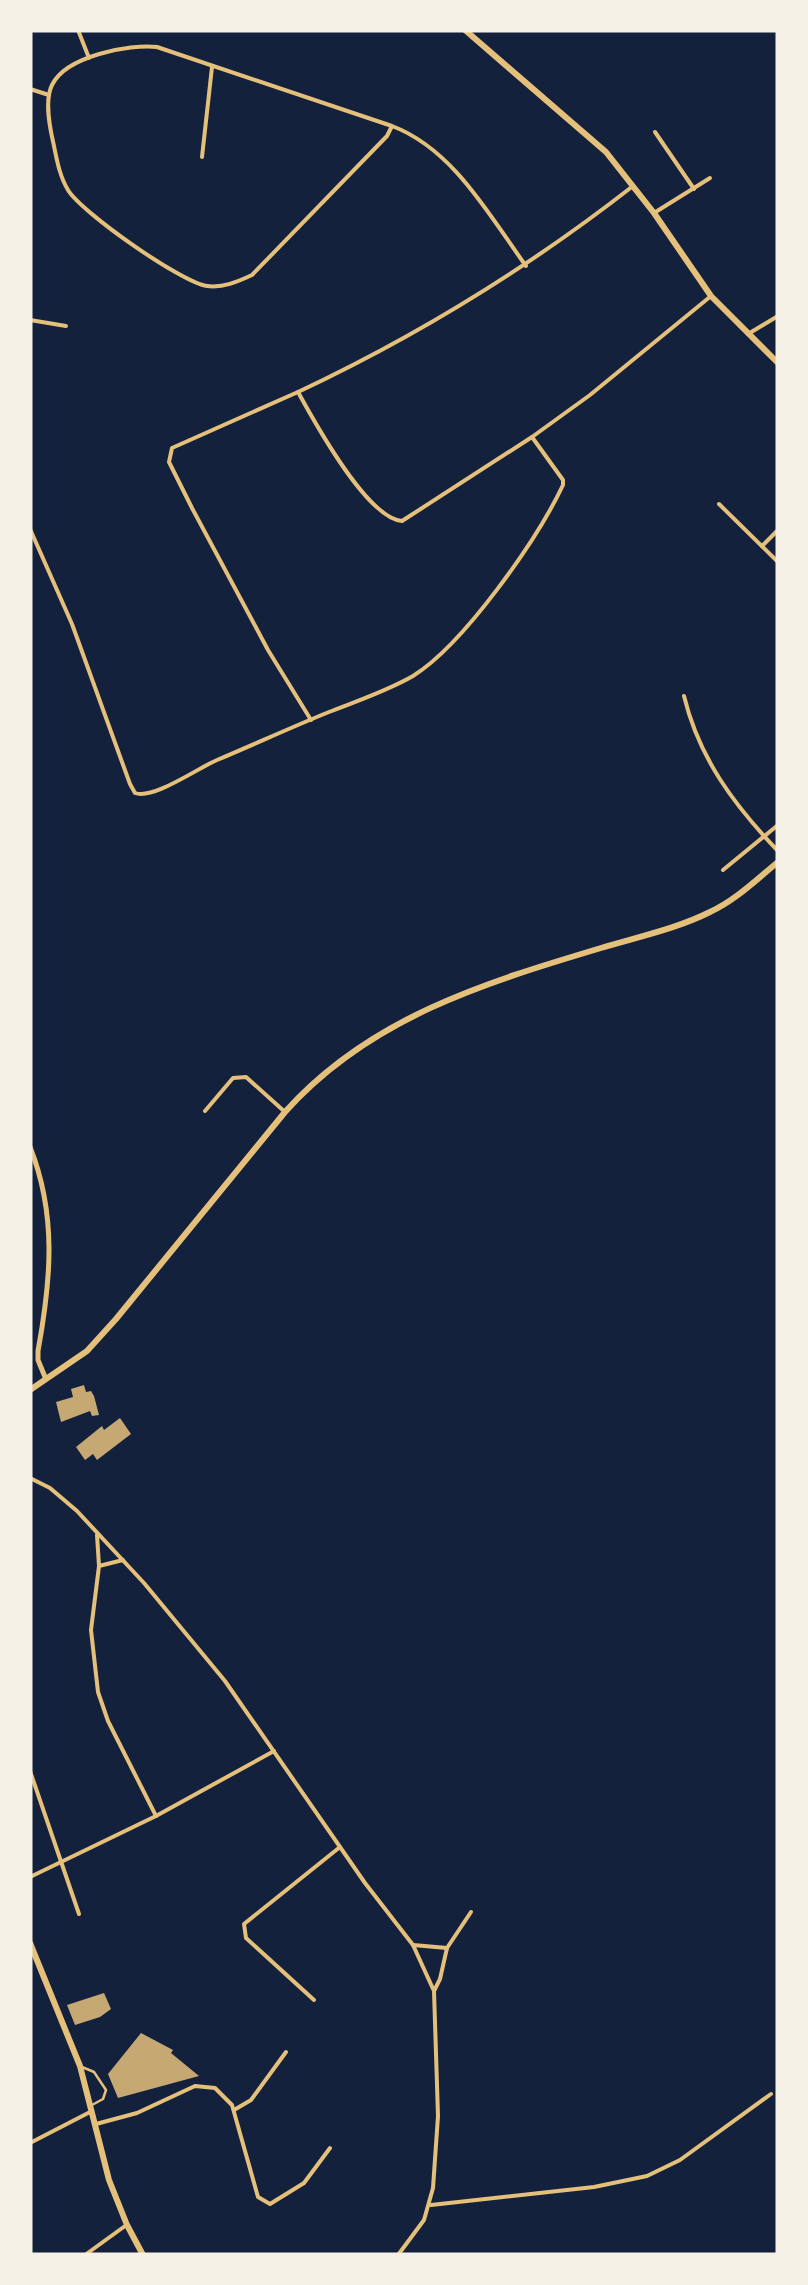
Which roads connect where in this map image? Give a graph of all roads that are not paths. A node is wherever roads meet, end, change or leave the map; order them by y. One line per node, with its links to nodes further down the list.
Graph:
1 (78, 30): 3 (street)
2 (465, 30): 11 (main road)
3 (89, 58): 4 (street); 6 (street)
4 (212, 65): 7 (street); 9 (street)
5 (30, 89): 6 (street)
6 (50, 95): 7 (street)
7 (392, 126): 14 (street)
8 (656, 132): 12 (street)
9 (202, 156)
10 (710, 178): 12 (street)
11 (634, 186): 13 (main road); 14 (street)
12 (694, 189): 13 (street)
13 (654, 214): 15 (main road)
14 (526, 266): 21 (street)
15 (711, 296): 19 (main road); 22 (street)
16 (778, 316): 19 (street)
17 (30, 320): 18 (street)
18 (66, 326)
19 (747, 335): 20 (main road)
20 (778, 363)
21 (298, 392): 22 (street); 29 (street)
22 (532, 436): 29 (street)
23 (719, 504): 26 (street)
24 (30, 529): 29 (street)
25 (778, 530): 26 (street)
26 (762, 546): 27 (street)
27 (778, 562)
28 (684, 696): 31 (street)
29 (311, 720)
30 (778, 826): 31 (street)
31 (765, 837): 32 (street); 34 (street)
32 (778, 851)
33 (778, 862): 36 (main road)
34 (723, 870)
35 (205, 1110): 36 (street)
36 (285, 1112): 38 (main road)
37 (30, 1148): 38 (street)
38 (46, 1377): 39 (main road)
39 (30, 1390)
40 (30, 1478): 41 (street)
41 (96, 1531): 42 (street); 43 (street)
42 (123, 1560): 43 (street); 44 (street)
43 (99, 1566): 46 (street)
44 (274, 1751): 46 (street); 47 (street)
45 (30, 1771): 48 (street)
46 (156, 1816): 48 (street)
47 (340, 1846): 53 (street); 56 (street)
48 (60, 1864): 49 (street); 51 (street)
49 (30, 1877)
50 (471, 1912): 54 (street)
51 (79, 1914)
52 (30, 1943): 58 (main road)
53 (413, 1945): 54 (street); 55 (street)
54 (447, 1948): 55 (street)
55 (434, 1991): 65 (street)
56 (314, 2000)
57 (286, 2052): 61 (street)
58 (80, 2066): 60 (main road); 60 (lane)
59 (771, 2094): 65 (street)
60 (91, 2108): 62 (main road); 63 (street)
61 (234, 2110): 62 (street); 64 (street)
62 (95, 2124): 66 (main road)
63 (30, 2143)
64 (330, 2148)
65 (430, 2205): 69 (street)
66 (127, 2225): 67 (street); 68 (main road)
67 (84, 2255)
68 (144, 2255)
69 (398, 2255)

